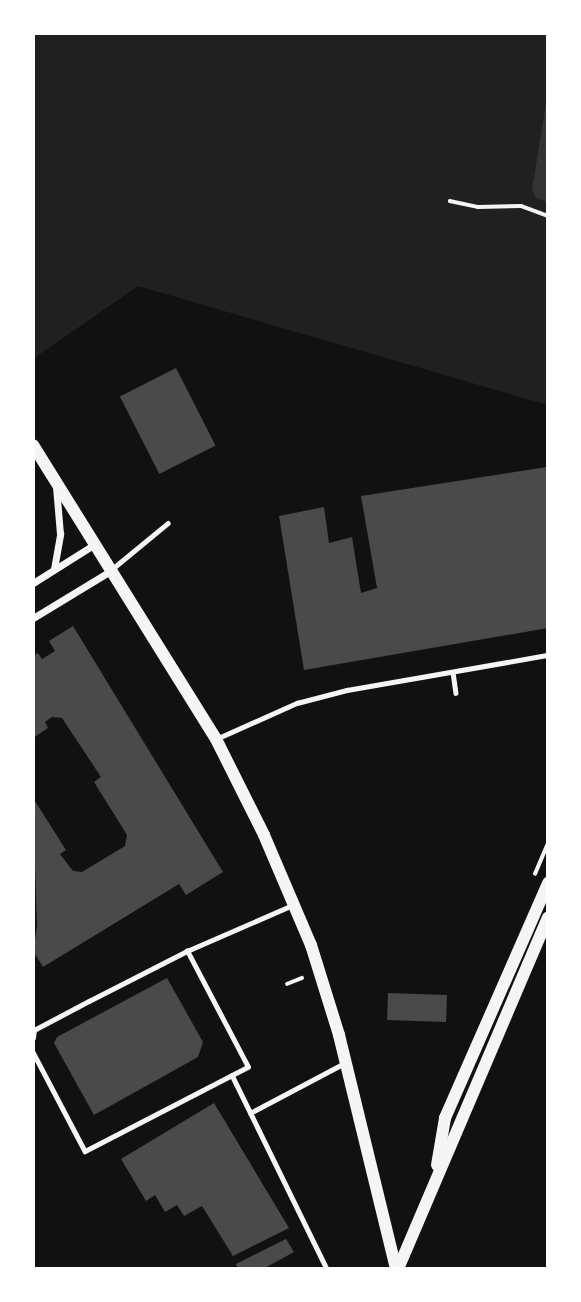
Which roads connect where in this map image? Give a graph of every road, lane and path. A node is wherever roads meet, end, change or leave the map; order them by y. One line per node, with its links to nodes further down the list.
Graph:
1 (450, 201): 2 (path)
2 (548, 216)
3 (33, 445): 4 (main road)
4 (55, 479): 6 (main road); 7 (street)
5 (168, 523): 8 (lane)
6 (95, 544): 7 (street); 8 (main road)
7 (54, 569): 9 (street)
8 (112, 570): 10 (street); 14 (main road)
9 (33, 583)
10 (33, 618)
11 (548, 655): 12 (lane)
12 (453, 672): 13 (lane); 14 (lane)
13 (456, 693)
14 (216, 739): 16 (main road)
15 (548, 883): 26 (main road)
16 (294, 905): 18 (lane); 23 (main road)
17 (548, 918): 26 (main road)
18 (187, 951): 21 (lane); 24 (lane)
19 (302, 978): 20 (path)
20 (287, 984)
21 (33, 1038)
22 (33, 1052): 24 (lane)
23 (347, 1062): 25 (lane); 28 (main road)
24 (232, 1075): 25 (lane)
25 (250, 1113): 27 (lane)
26 (435, 1174): 28 (main road)
27 (327, 1269)
28 (397, 1269)

